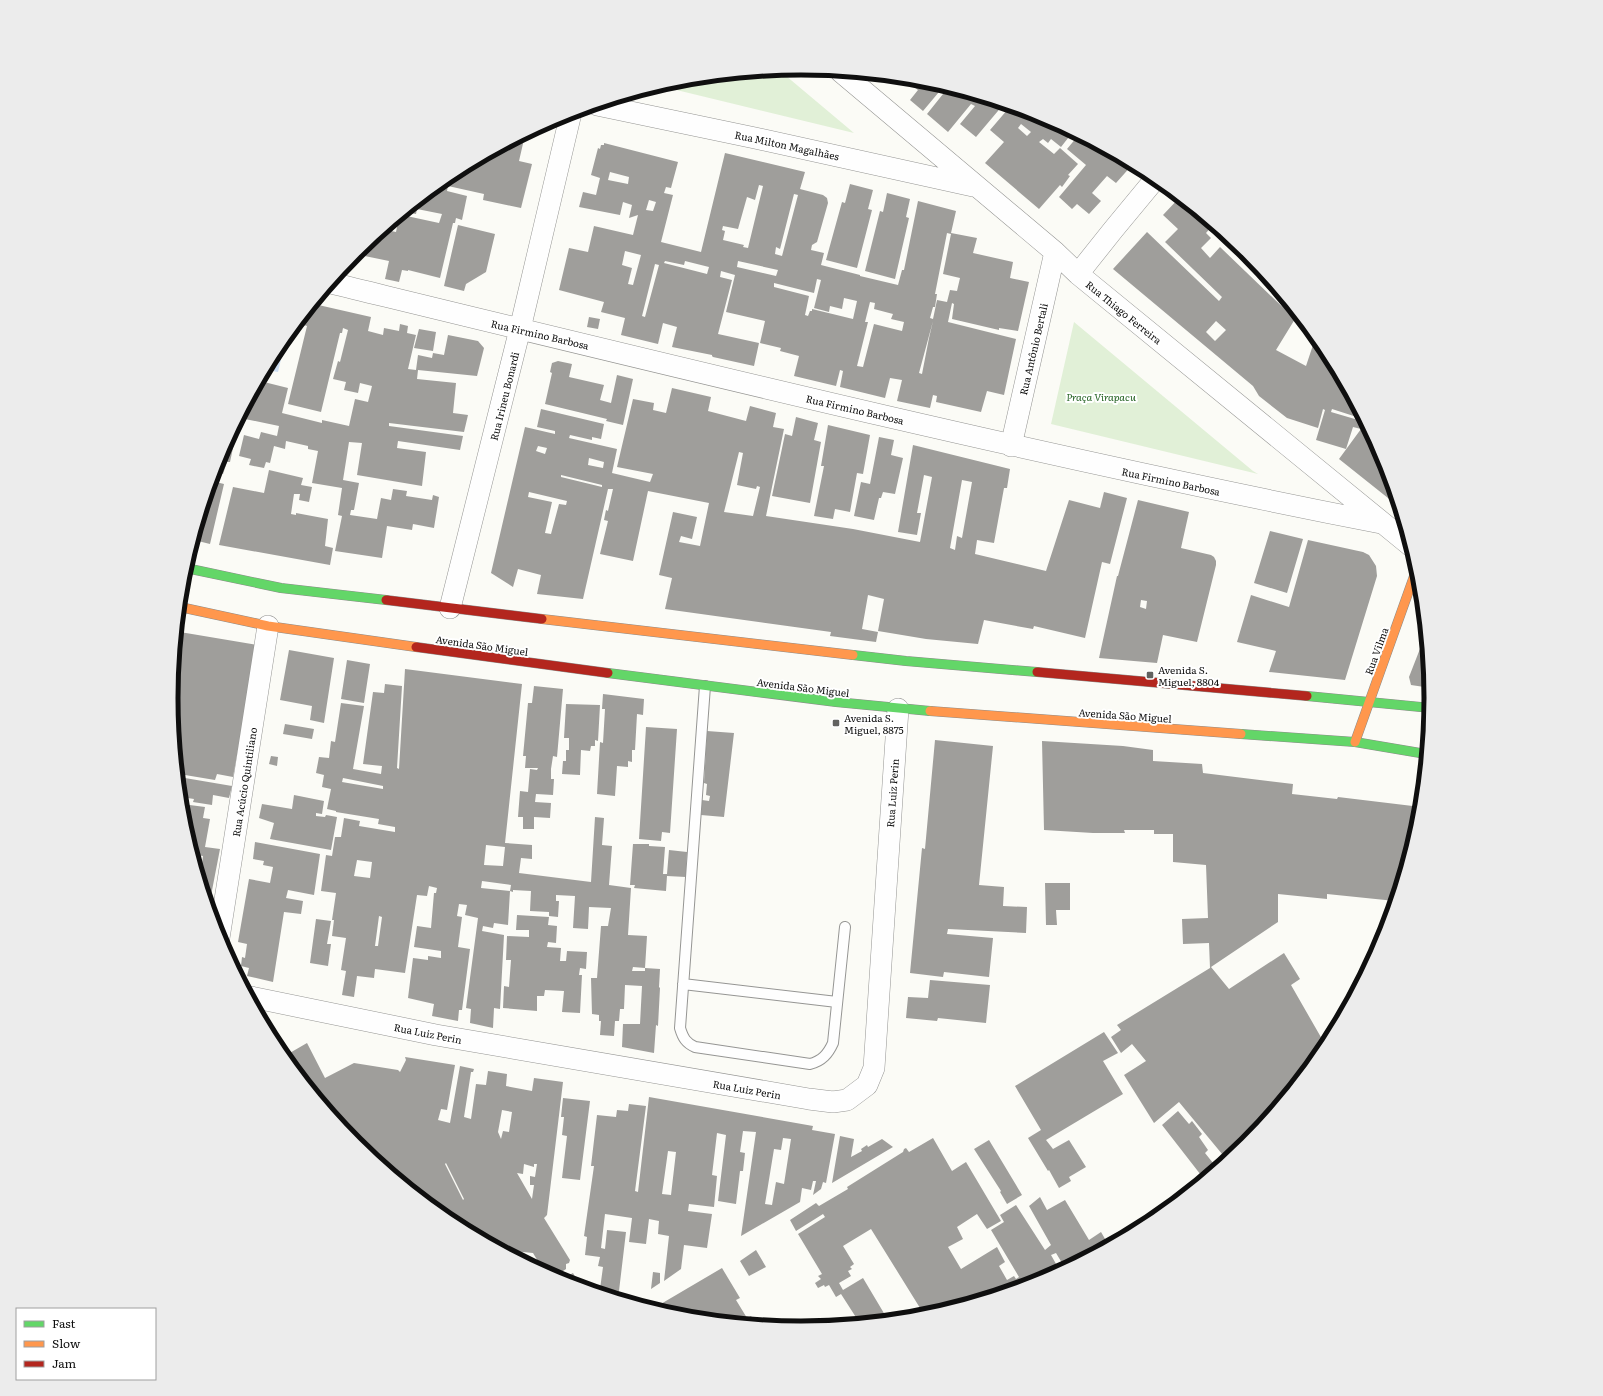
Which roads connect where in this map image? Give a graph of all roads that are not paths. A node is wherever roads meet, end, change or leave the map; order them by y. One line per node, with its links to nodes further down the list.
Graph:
1 (846, 76): 5 (street, Rua Thiago Ferreira)
2 (605, 107): 5 (street, Rua Milton Magalhães)
3 (569, 120): 9 (street, Rua Irineu Bonardi)
4 (1152, 183): 7 (street)
5 (978, 187): 6 (street, Rua Thiago Ferreira)
6 (1055, 252): 7 (street, Rua Thiago Ferreira); 10 (street, Rua Antônio Bertali)
7 (1078, 274): 11 (street, Rua Thiago Ferreira)
8 (336, 284): 9 (street, Rua Firmino Barbosa)
9 (520, 329): 10 (street, Rua Firmino Barbosa); 16 (street, Rua Irineu Bonardi)
10 (1012, 446): 11 (street, Rua Firmino Barbosa)
11 (1381, 523): 12 (street, Rua Thiago Ferreira)
12 (1404, 541)
13 (192, 569): 16 (main road)
14 (1413, 578): 19 (main road, Rua Vilma)
15 (185, 608): 17 (main road, Avenida São Miguel)
16 (450, 608): 19 (main road)
17 (268, 626): 18 (main road, Avenida São Miguel); 24 (street, Rua Acúcio Quintiliano)
18 (705, 686): 21 (main road, Avenida São Miguel); 26 (lane)
19 (1369, 701): 20 (main road); 22 (main road, Rua Vilma)
20 (1424, 707)
21 (898, 709): 22 (main road, Avenida São Miguel); 27 (street, Rua Luiz Perin)
22 (1355, 742): 23 (main road, Avenida São Miguel)
23 (1422, 753)
24 (221, 923)
25 (845, 927): 28 (lane)
26 (684, 984): 28 (lane); 28 (lane)
27 (257, 999)
28 (837, 1002)

